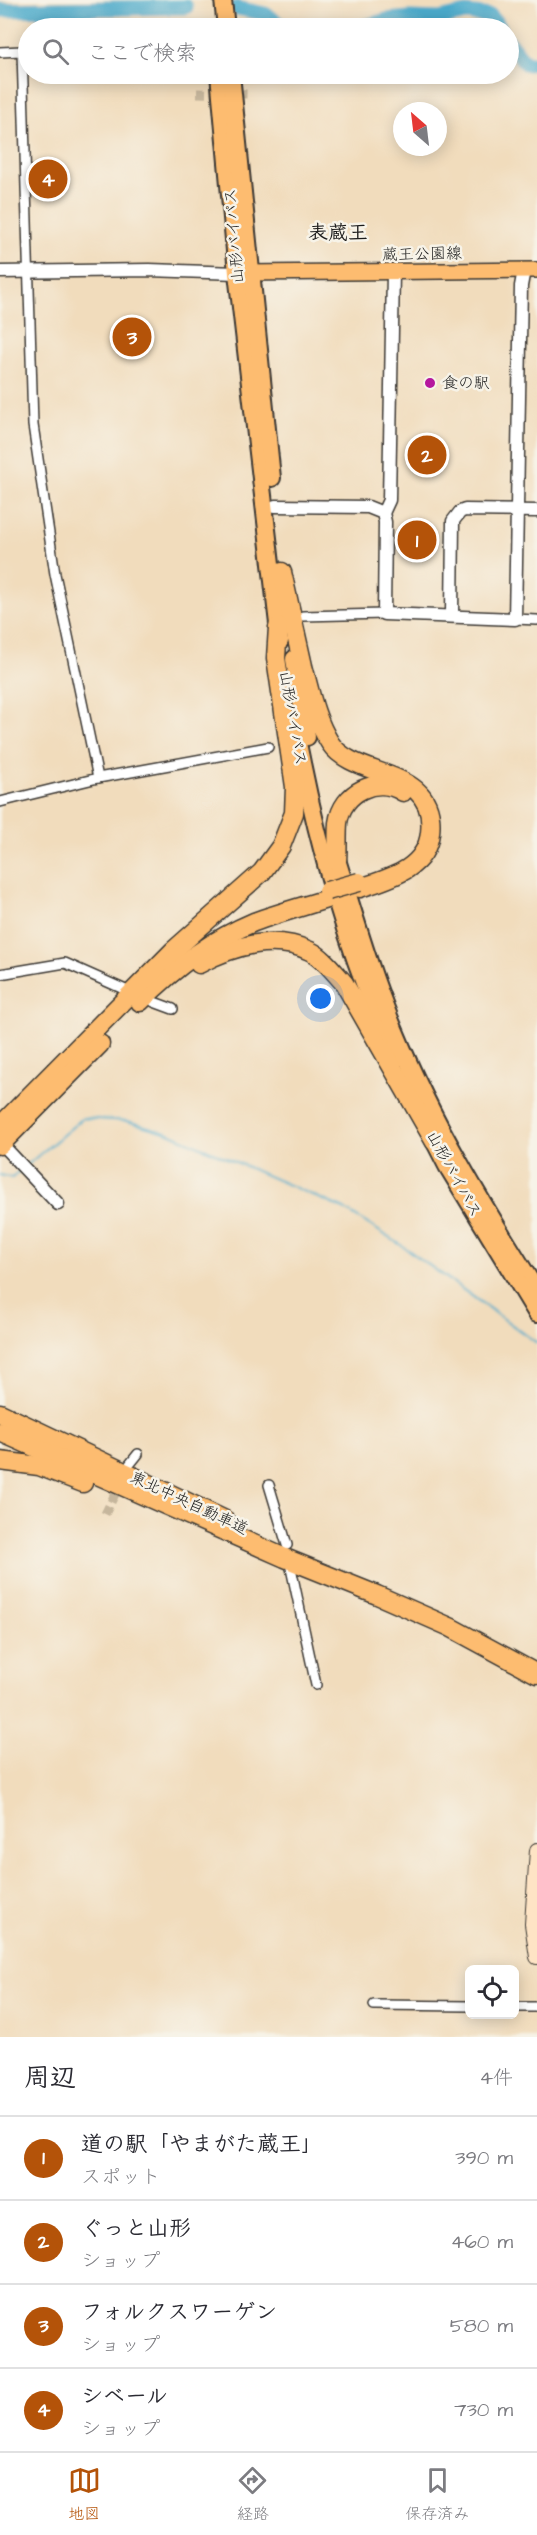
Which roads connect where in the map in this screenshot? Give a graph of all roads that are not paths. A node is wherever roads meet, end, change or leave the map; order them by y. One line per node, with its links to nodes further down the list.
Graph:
1 (212, 0): 3 (highway)
2 (223, 0): 4 (highway)
3 (214, 18)
4 (225, 18)
5 (18, 51): 6 (street)
6 (0, 52)
7 (23, 84): 11 (street)
8 (220, 84): 14 (highway, 山形バイパス)
9 (232, 84): 14 (highway, 山形バイパス)
10 (530, 270): 13 (main road, 蔵王公園線); 16 (street)
11 (27, 271): 12 (street); 14 (street); 27 (street)
12 (0, 272)
13 (393, 272): 14 (main road, 蔵王公園線); 18 (street)
14 (243, 274): 15 (highway, 山形バイパス); 25 (highway, 山形バイパス)
15 (274, 506): 18 (street); 19 (highway, 山形バイパス)
16 (516, 510): 17 (street); 21 (street); 23 (street)
17 (537, 511)
18 (383, 513): 20 (street)
19 (282, 572): 29 (highway, 山形バイパス); 30 (highway)
20 (384, 614): 21 (street); 22 (street)
21 (452, 615): 23 (street)
22 (303, 616)
23 (515, 619): 24 (street)
24 (537, 620)
25 (278, 627): 32 (highway); 35 (highway, 山形バイパス)
26 (268, 747): 27 (street)
27 (98, 778): 28 (street)
28 (0, 802)
29 (337, 862): 30 (highway); 38 (highway, 山形バイパス)
30 (359, 885): 32 (highway)
31 (0, 974): 32 (street)
32 (141, 994): 33 (street); 34 (highway); 35 (highway); 36 (highway)
33 (173, 1009)
34 (0, 1126)
35 (435, 1142): 39 (highway, 山形バイパス)
36 (4, 1147): 37 (street)
37 (58, 1204)
38 (537, 1291)
39 (537, 1314)
40 (0, 1403): 47 (highway)
41 (0, 1413): 47 (highway, 東北中央自動車道)
42 (0, 1432): 48 (highway, 東北中央自動車道)
43 (138, 1454): 45 (street)
44 (0, 1461): 48 (highway)
45 (130, 1464)
46 (269, 1485): 48 (street)
47 (244, 1528): 49 (highway, 東北中央自動車道)
48 (287, 1557): 49 (highway, 東北中央自動車道); 51 (street)
49 (377, 1595): 50 (highway, 東北中央自動車道)
50 (537, 1674)
51 (316, 1685)
52 (537, 1850): 53 (main road)
53 (537, 1957)
54 (374, 2005): 55 (street)
55 (465, 2006)
56 (519, 2007): 57 (street)
57 (537, 2007)

